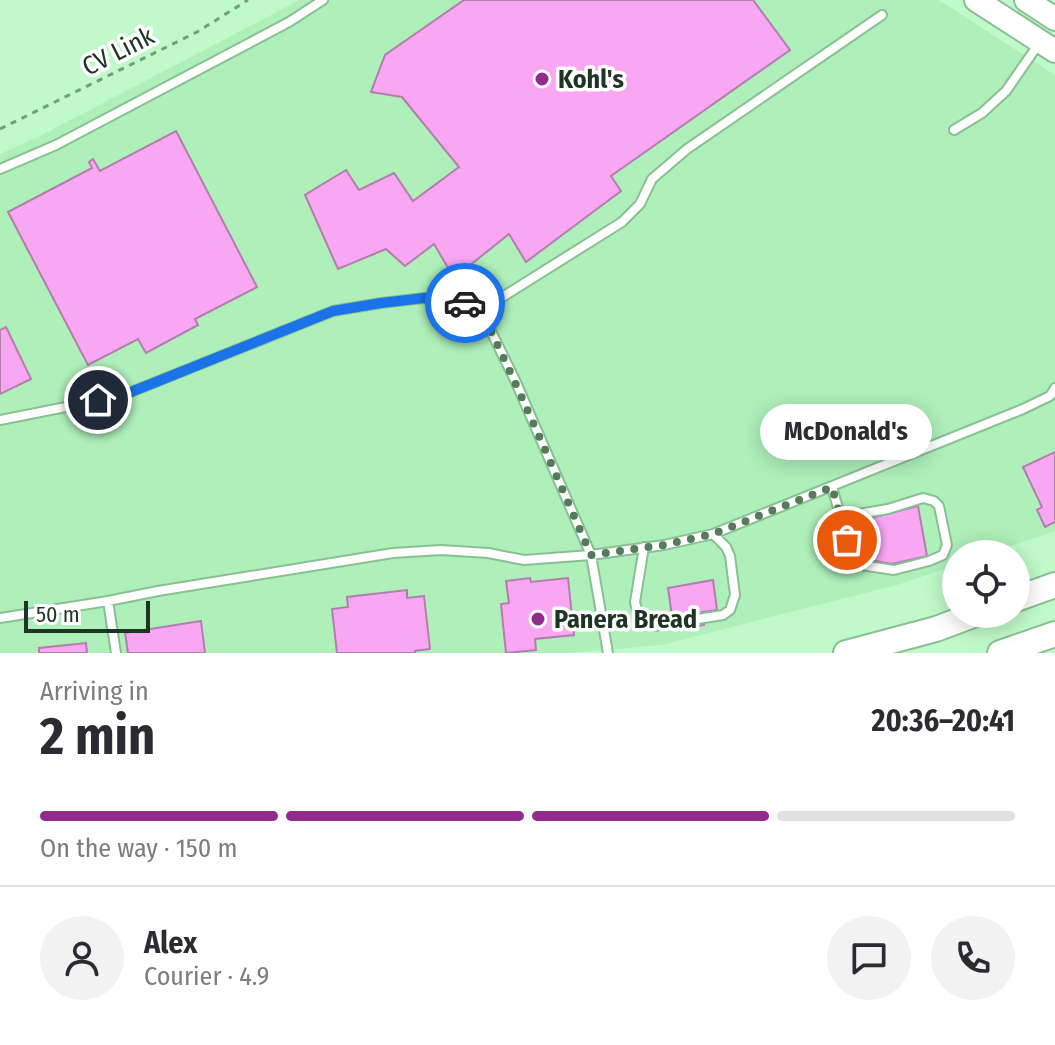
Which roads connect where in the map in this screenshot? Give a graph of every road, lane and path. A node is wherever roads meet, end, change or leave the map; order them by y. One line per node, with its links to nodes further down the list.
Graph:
1 (248, 0): 8 (path, CV Link)
2 (323, 0): 10 (lane)
3 (976, 0): 7 (street)
4 (1026, 0): 6 (street)
5 (882, 15): 11 (lane)
6 (1055, 19)
7 (1048, 46): 9 (lane)
8 (0, 129)
9 (954, 130)
10 (0, 169)
11 (478, 305): 13 (lane); 18 (lane)
12 (1055, 388): 14 (lane)
13 (0, 420)
14 (832, 487): 15 (lane); 16 (lane)
15 (840, 517): 15 (lane)
16 (713, 534): 17 (lane); 17 (lane)
17 (644, 547): 18 (lane)
18 (591, 555): 21 (lane); 26 (lane)
19 (1055, 585): 20 (main road)
20 (1030, 594)
21 (108, 601): 22 (lane); 25 (lane)
22 (0, 618)
23 (942, 627): 27 (main road)
24 (1055, 634): 28 (main road)
25 (116, 653)
26 (608, 653)
27 (846, 653)
28 (1000, 653)

